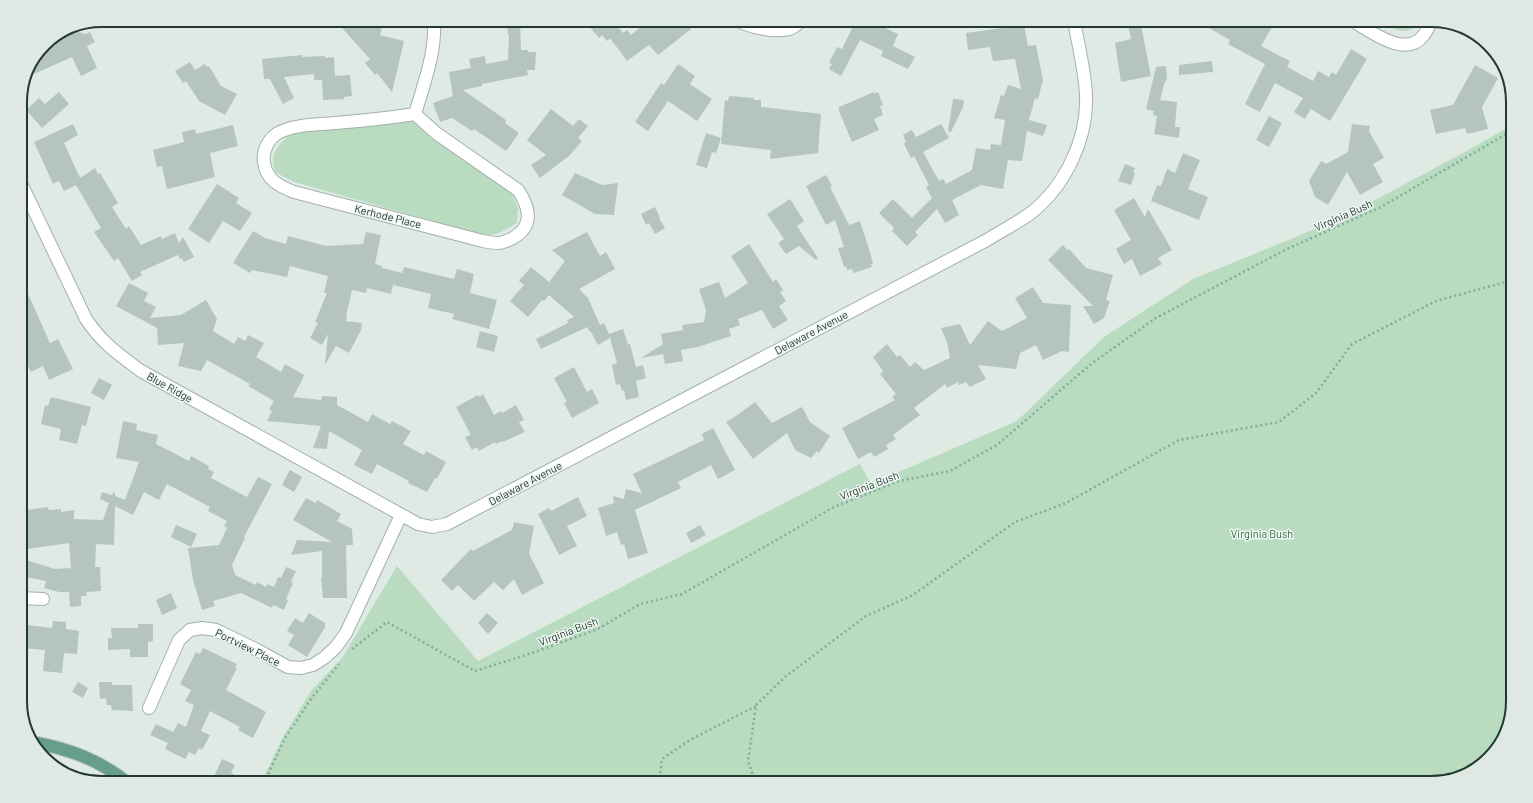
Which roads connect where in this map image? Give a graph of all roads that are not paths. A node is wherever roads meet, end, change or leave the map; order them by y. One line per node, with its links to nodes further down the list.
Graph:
1 (434, 27): 7 (street)
2 (759, 27): 3 (street)
3 (793, 27)
4 (1075, 27): 9 (street, Delaware Avenue)
5 (1363, 27): 6 (street)
6 (1429, 27)
7 (415, 114): 7 (street, Kerhode Place)
8 (27, 195): 9 (street, Blue Ridge)
9 (401, 515): 12 (street, Portview Place)
10 (27, 598): 11 (street)
11 (43, 599)
12 (149, 708)
13 (41, 744): 14 (main road)
14 (118, 776)

